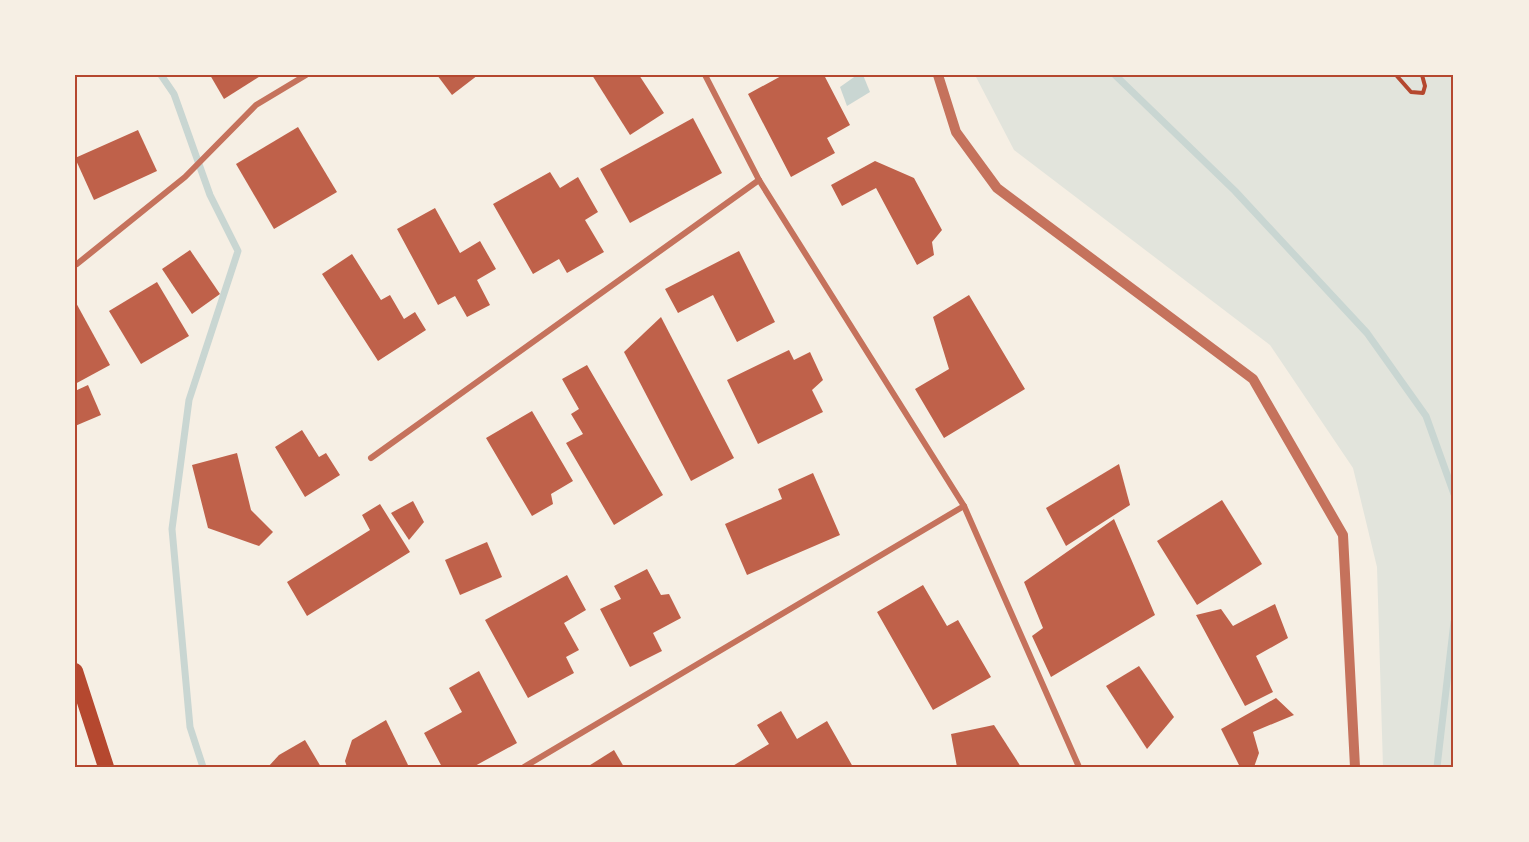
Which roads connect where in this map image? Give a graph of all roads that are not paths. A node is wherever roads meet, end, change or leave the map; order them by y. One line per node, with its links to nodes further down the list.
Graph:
1 (306, 75): 5 (street)
2 (705, 75): 4 (street)
3 (938, 75): 12 (street)
4 (759, 180): 6 (street); 7 (street)
5 (77, 264)
6 (371, 458)
7 (964, 506): 10 (street); 11 (street)
8 (75, 671): 9 (highway)
9 (106, 767)
10 (524, 767)
11 (1079, 767)
12 (1355, 767)

